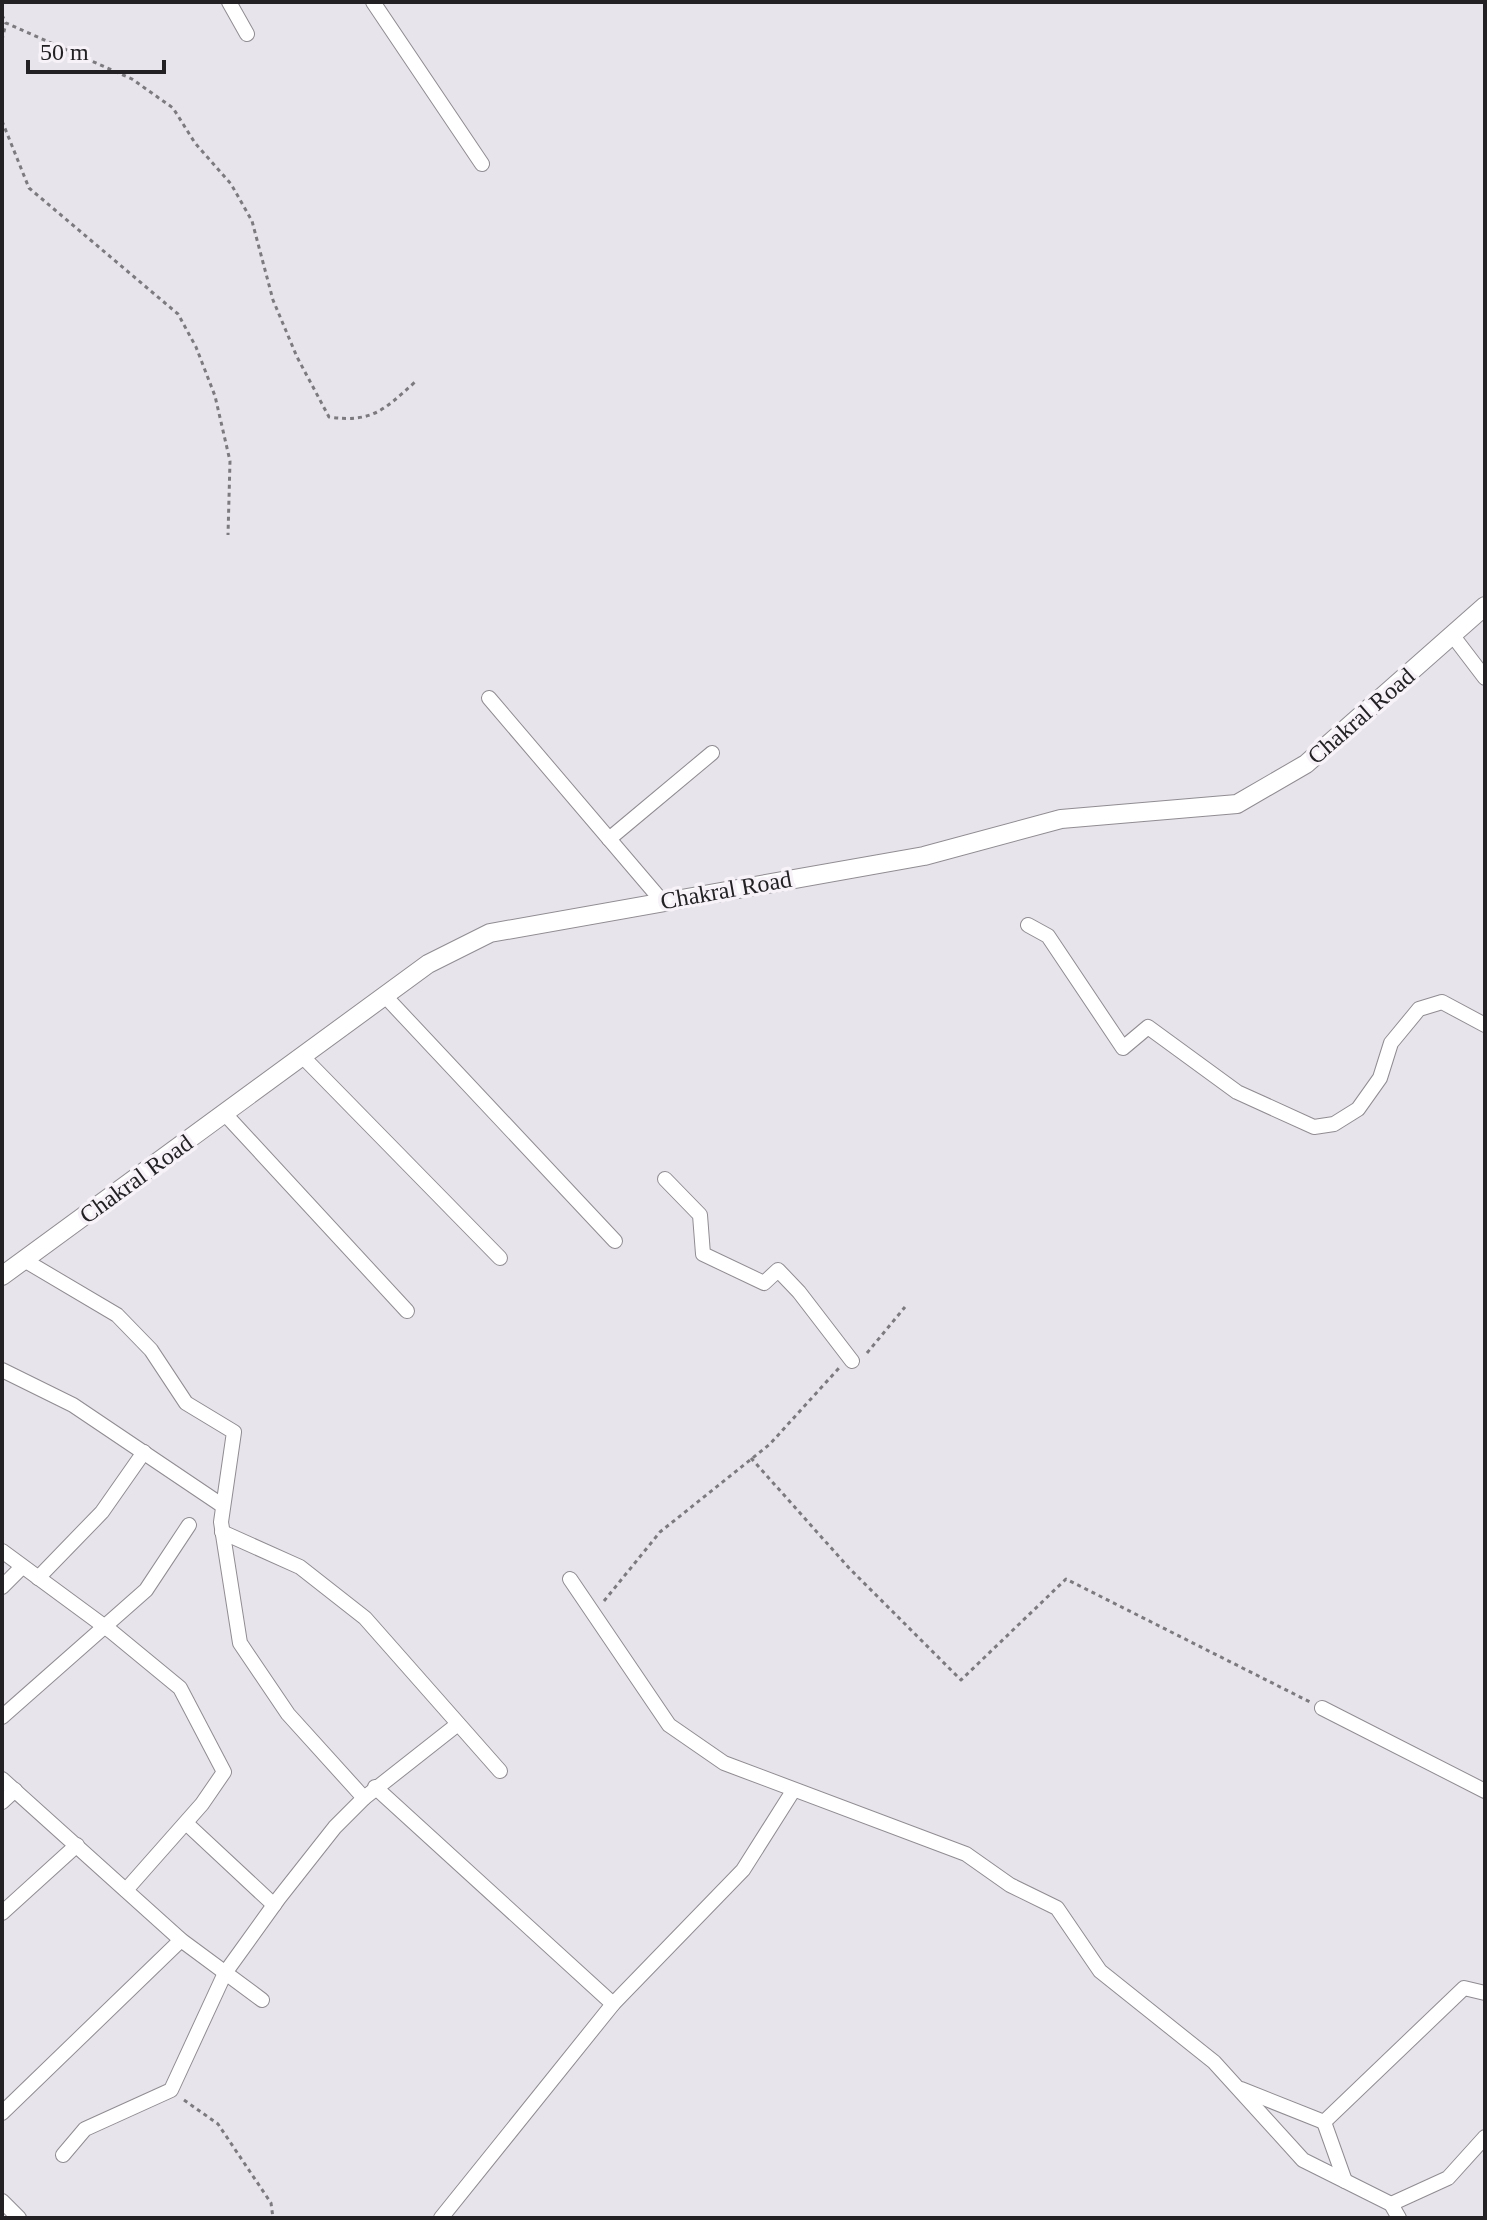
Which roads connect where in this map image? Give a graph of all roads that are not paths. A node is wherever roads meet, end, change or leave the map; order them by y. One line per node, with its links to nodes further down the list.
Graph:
1 (229, 2): 3 (street)
2 (373, 2): 4 (street)
3 (247, 34)
4 (482, 164)
5 (1485, 606): 6 (street, Chakral Road)
6 (1453, 636): 7 (street); 11 (street, Chakral Road)
7 (1485, 678)
8 (489, 698): 10 (street)
9 (712, 753): 10 (street)
10 (609, 839): 11 (street)
11 (662, 901): 13 (street, Chakral Road)
12 (1028, 925): 14 (street)
13 (385, 996): 15 (street, Chakral Road); 18 (street)
14 (1485, 1025)
15 (303, 1057): 16 (street, Chakral Road); 19 (street)
16 (225, 1114): 20 (street, Chakral Road); 22 (street)
17 (665, 1179): 23 (street)
18 (615, 1241)
19 (500, 1258)
20 (24, 1260): 21 (street, Chakral Road); 26 (street)
21 (2, 1276)
22 (407, 1311)
23 (852, 1361)
24 (2, 1370): 25 (street)
25 (144, 1452): 26 (street); 31 (street)
26 (223, 1506): 28 (street)
27 (189, 1525): 34 (street)
28 (222, 1532): 37 (street); 43 (street)
29 (2, 1551): 30 (street)
30 (22, 1567): 31 (street); 33 (street)
31 (38, 1578): 34 (street)
32 (570, 1579): 41 (street)
33 (2, 1587)
34 (105, 1627): 36 (street); 45 (street)
35 (1322, 1708): 42 (street)
36 (2, 1717)
37 (458, 1724): 38 (street); 43 (street)
38 (500, 1771)
39 (2, 1779): 40 (street)
40 (15, 1790): 44 (street); 46 (street)
41 (793, 1791): 54 (street); 55 (street)
42 (1485, 1791)
43 (370, 1792): 48 (street); 54 (street)
44 (2, 1802)
45 (186, 1823): 47 (street); 48 (street)
46 (77, 1845): 47 (street); 49 (street)
47 (126, 1890): 50 (street)
48 (274, 1905): 51 (street)
49 (2, 1913)
50 (181, 1940): 51 (street); 56 (street)
51 (225, 1973): 53 (street); 59 (street)
52 (1485, 1993): 57 (street)
53 (262, 2000)
54 (613, 2004): 64 (street)
55 (1237, 2087): 57 (street); 60 (street)
56 (2, 2113)
57 (1324, 2122): 60 (street)
58 (1485, 2137): 62 (street)
59 (63, 2155)
60 (1345, 2181): 62 (street)
61 (2, 2201): 63 (street)
62 (1391, 2204): 65 (street)
63 (19, 2218)
64 (441, 2218)
65 (1399, 2218)

